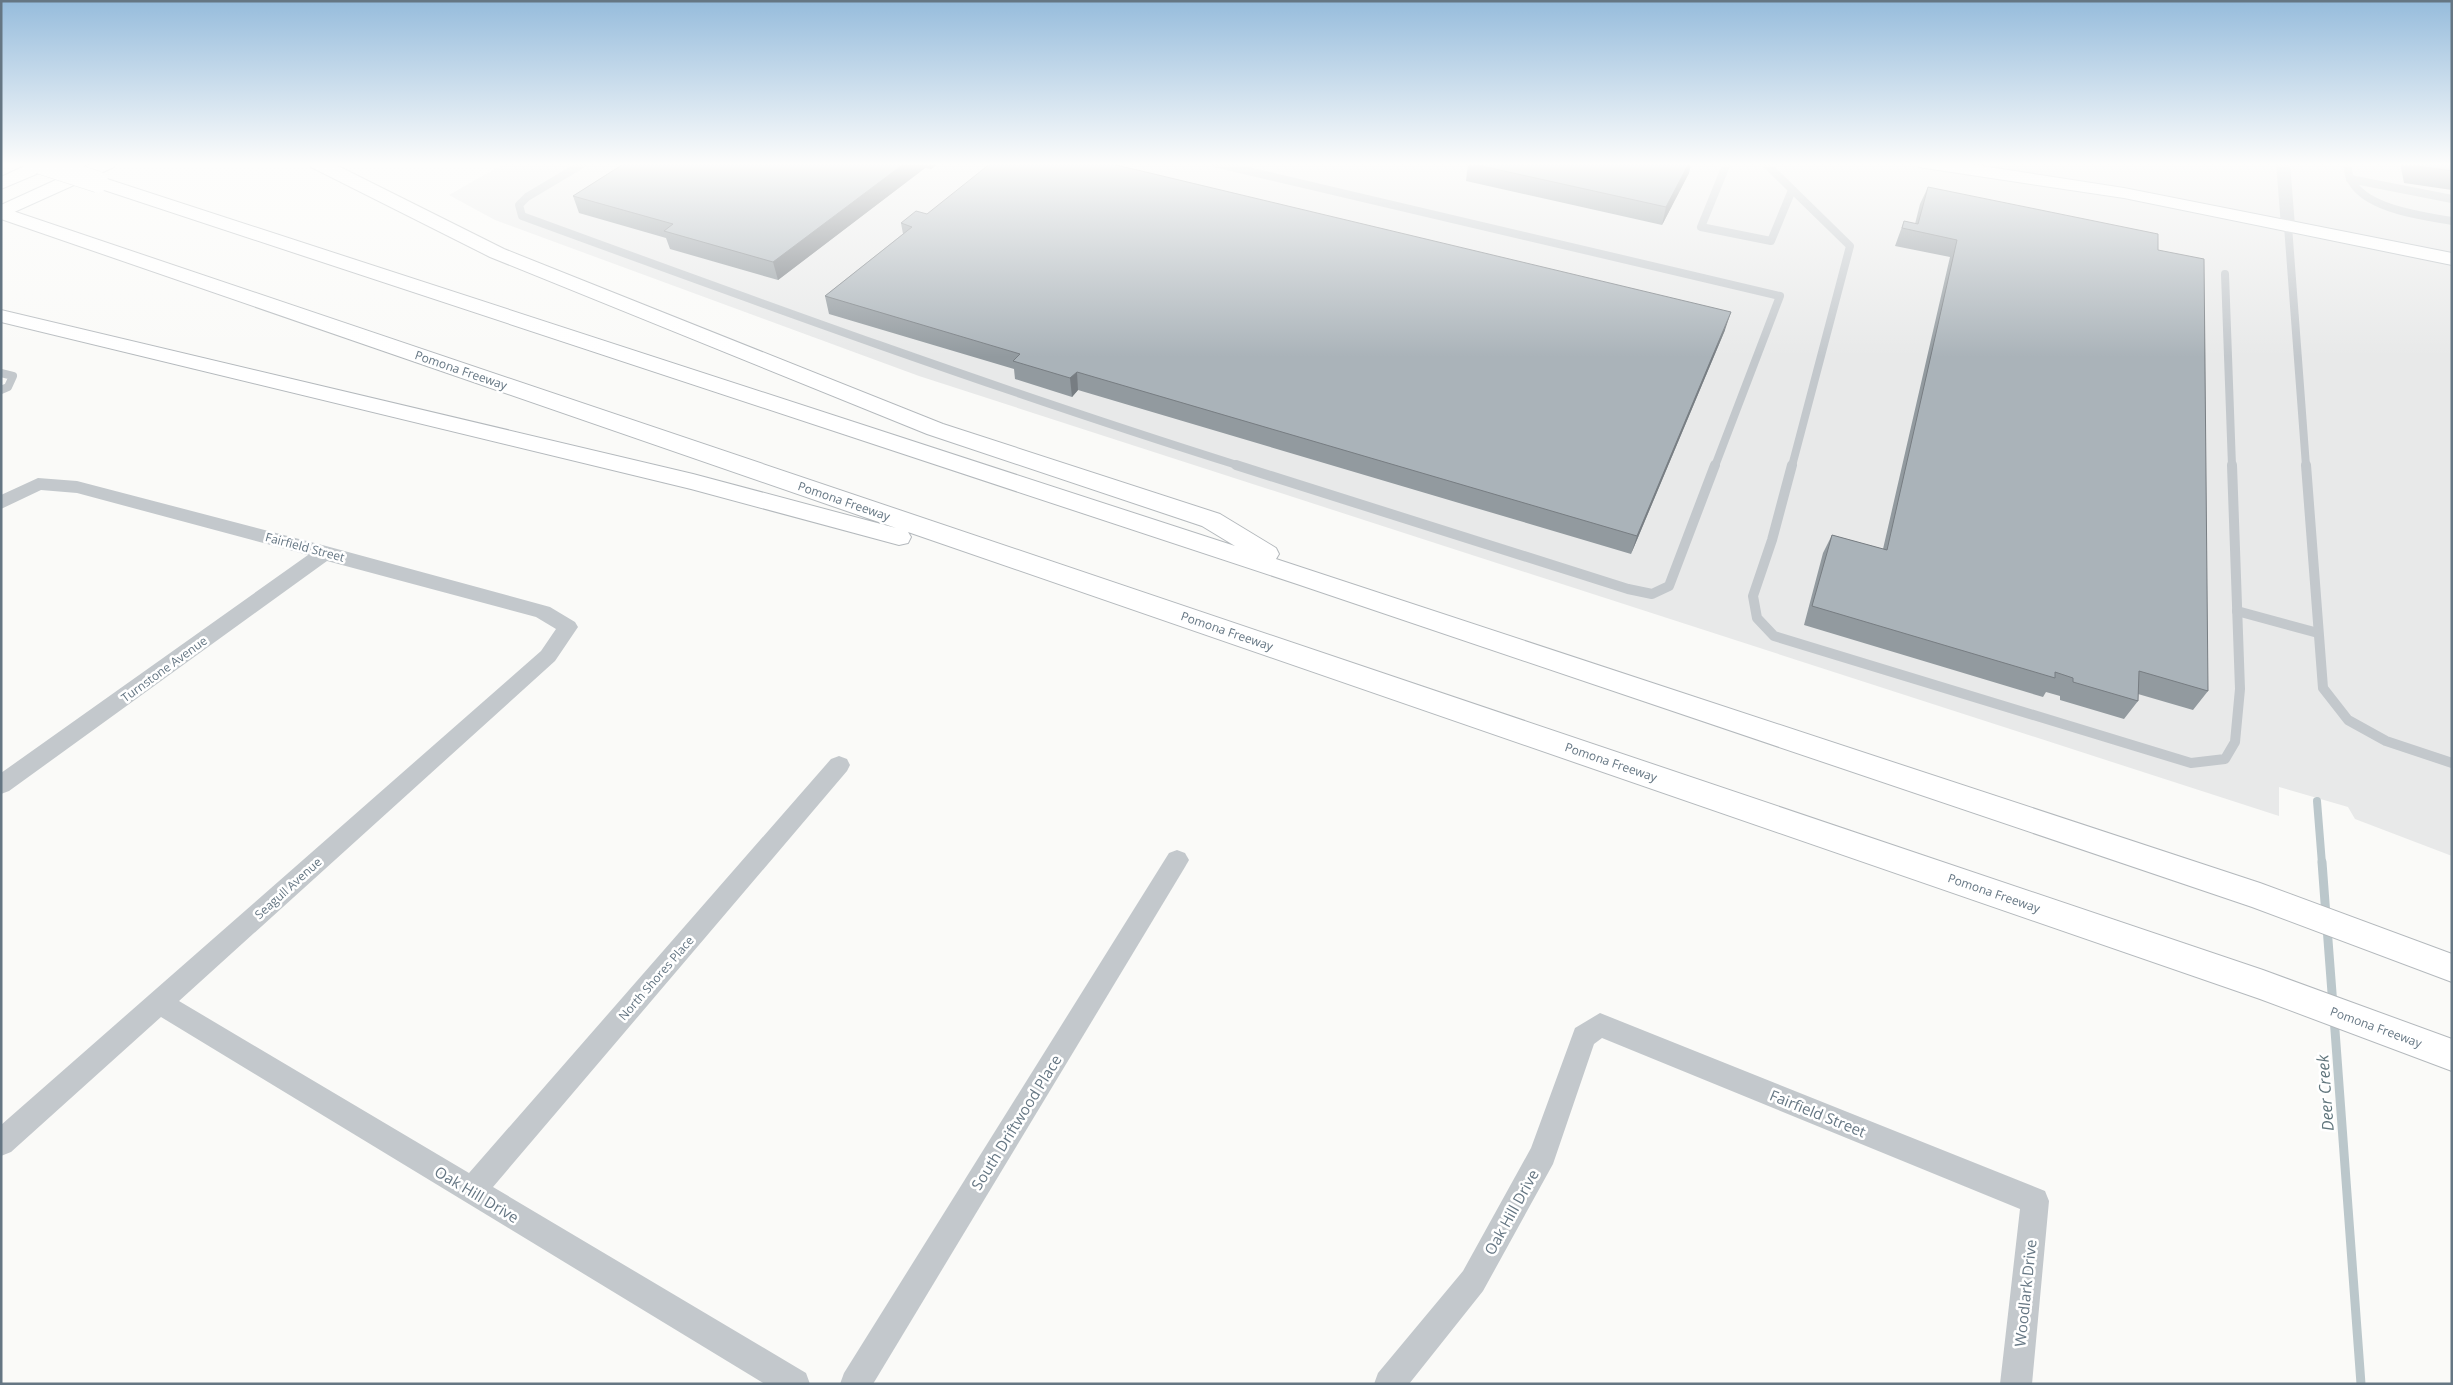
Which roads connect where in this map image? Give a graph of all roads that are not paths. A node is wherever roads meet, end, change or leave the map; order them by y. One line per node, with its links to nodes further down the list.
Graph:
1 (48, 228): 19 (main road, Pomona Freeway)
2 (265, 228): 18 (main road)
3 (448, 228): 18 (main road)
4 (554, 228): 5 (lane)
5 (1489, 228)
6 (1704, 228): 7 (lane)
7 (1776, 228)
8 (1831, 228): 20 (lane)
9 (2288, 228): 22 (lane)
10 (2296, 228): 11 (main road)
11 (2452, 259)
12 (2225, 274): 20 (lane)
13 (1, 316): 19 (main road)
14 (1, 373): 15 (lane)
15 (1, 390)
16 (1, 503): 17 (street, Fairfield Street)
17 (326, 552): 21 (street, Fairfield Street); 25 (street, Turnstone Avenue)
18 (1306, 578): 27 (main road)
19 (1144, 603): 30 (main road, Pomona Freeway)
20 (2237, 611): 22 (lane)
21 (568, 626): 28 (street, Seagull Avenue)
22 (2318, 633): 23 (lane)
23 (2452, 764)
24 (839, 765): 32 (street, North Shores Place)
25 (1, 785)
26 (1177, 860): 35 (street, South Driftwood Place)
27 (2452, 968)
28 (160, 1002): 31 (street, Seagull Avenue); 32 (street, Oak Hill Drive)
29 (1600, 1025): 33 (street, Fairfield Street); 36 (street, Oak Hill Drive)
30 (2452, 1055)
31 (1, 1144)
32 (472, 1191): 34 (street, Oak Hill Drive)
33 (2035, 1202): 37 (street, Woodlark Drive)
34 (795, 1384)
35 (855, 1384)
36 (1389, 1384)
37 (2016, 1384)

